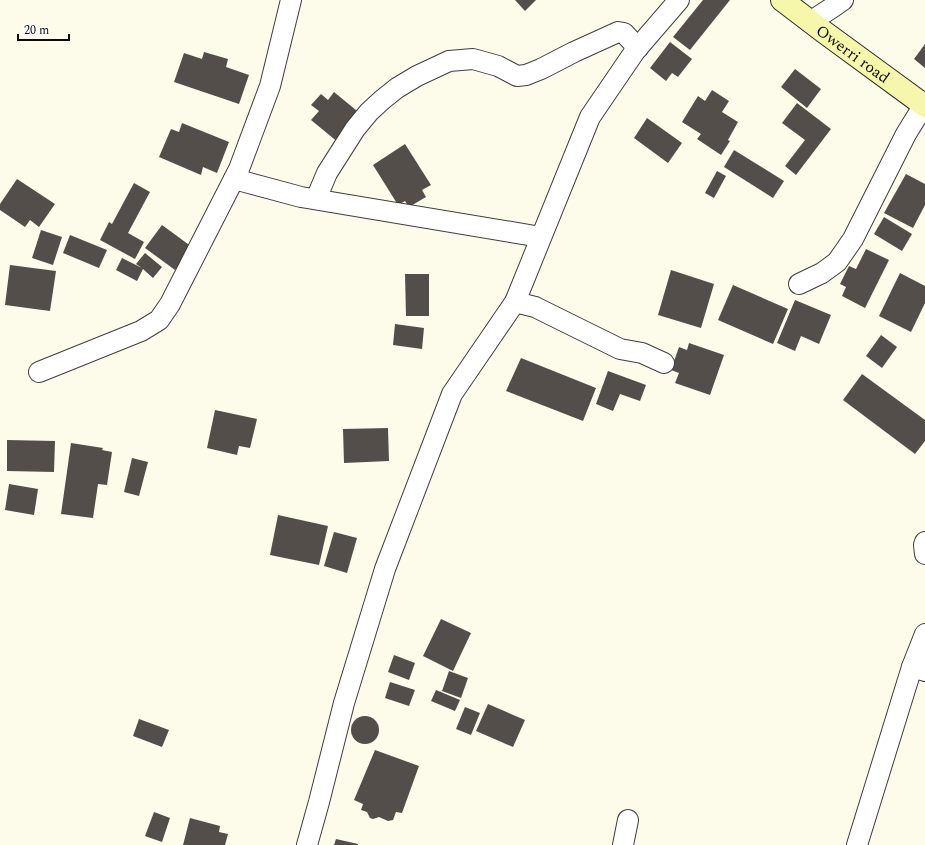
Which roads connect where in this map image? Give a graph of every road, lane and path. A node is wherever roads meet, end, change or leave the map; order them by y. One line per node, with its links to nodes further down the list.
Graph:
1 (291, 0): 8 (street)
2 (679, 0): 6 (street)
3 (782, 0): 5 (main road, Owerri road)
4 (843, 0): 5 (street)
5 (810, 22): 7 (main road, Owerri road)
6 (638, 48): 9 (street); 10 (street)
7 (925, 106): 11 (street)
8 (234, 179): 9 (street); 14 (street)
9 (316, 199): 10 (street)
10 (541, 237): 12 (street)
11 (799, 284)
12 (515, 302): 13 (street); 20 (street)
13 (664, 363)
14 (39, 372)
15 (925, 542): 16 (street)
16 (925, 554)
17 (925, 634): 18 (street)
18 (919, 669): 22 (street)
19 (628, 820): 21 (street)
20 (307, 845)
21 (623, 845)
22 (857, 845)

